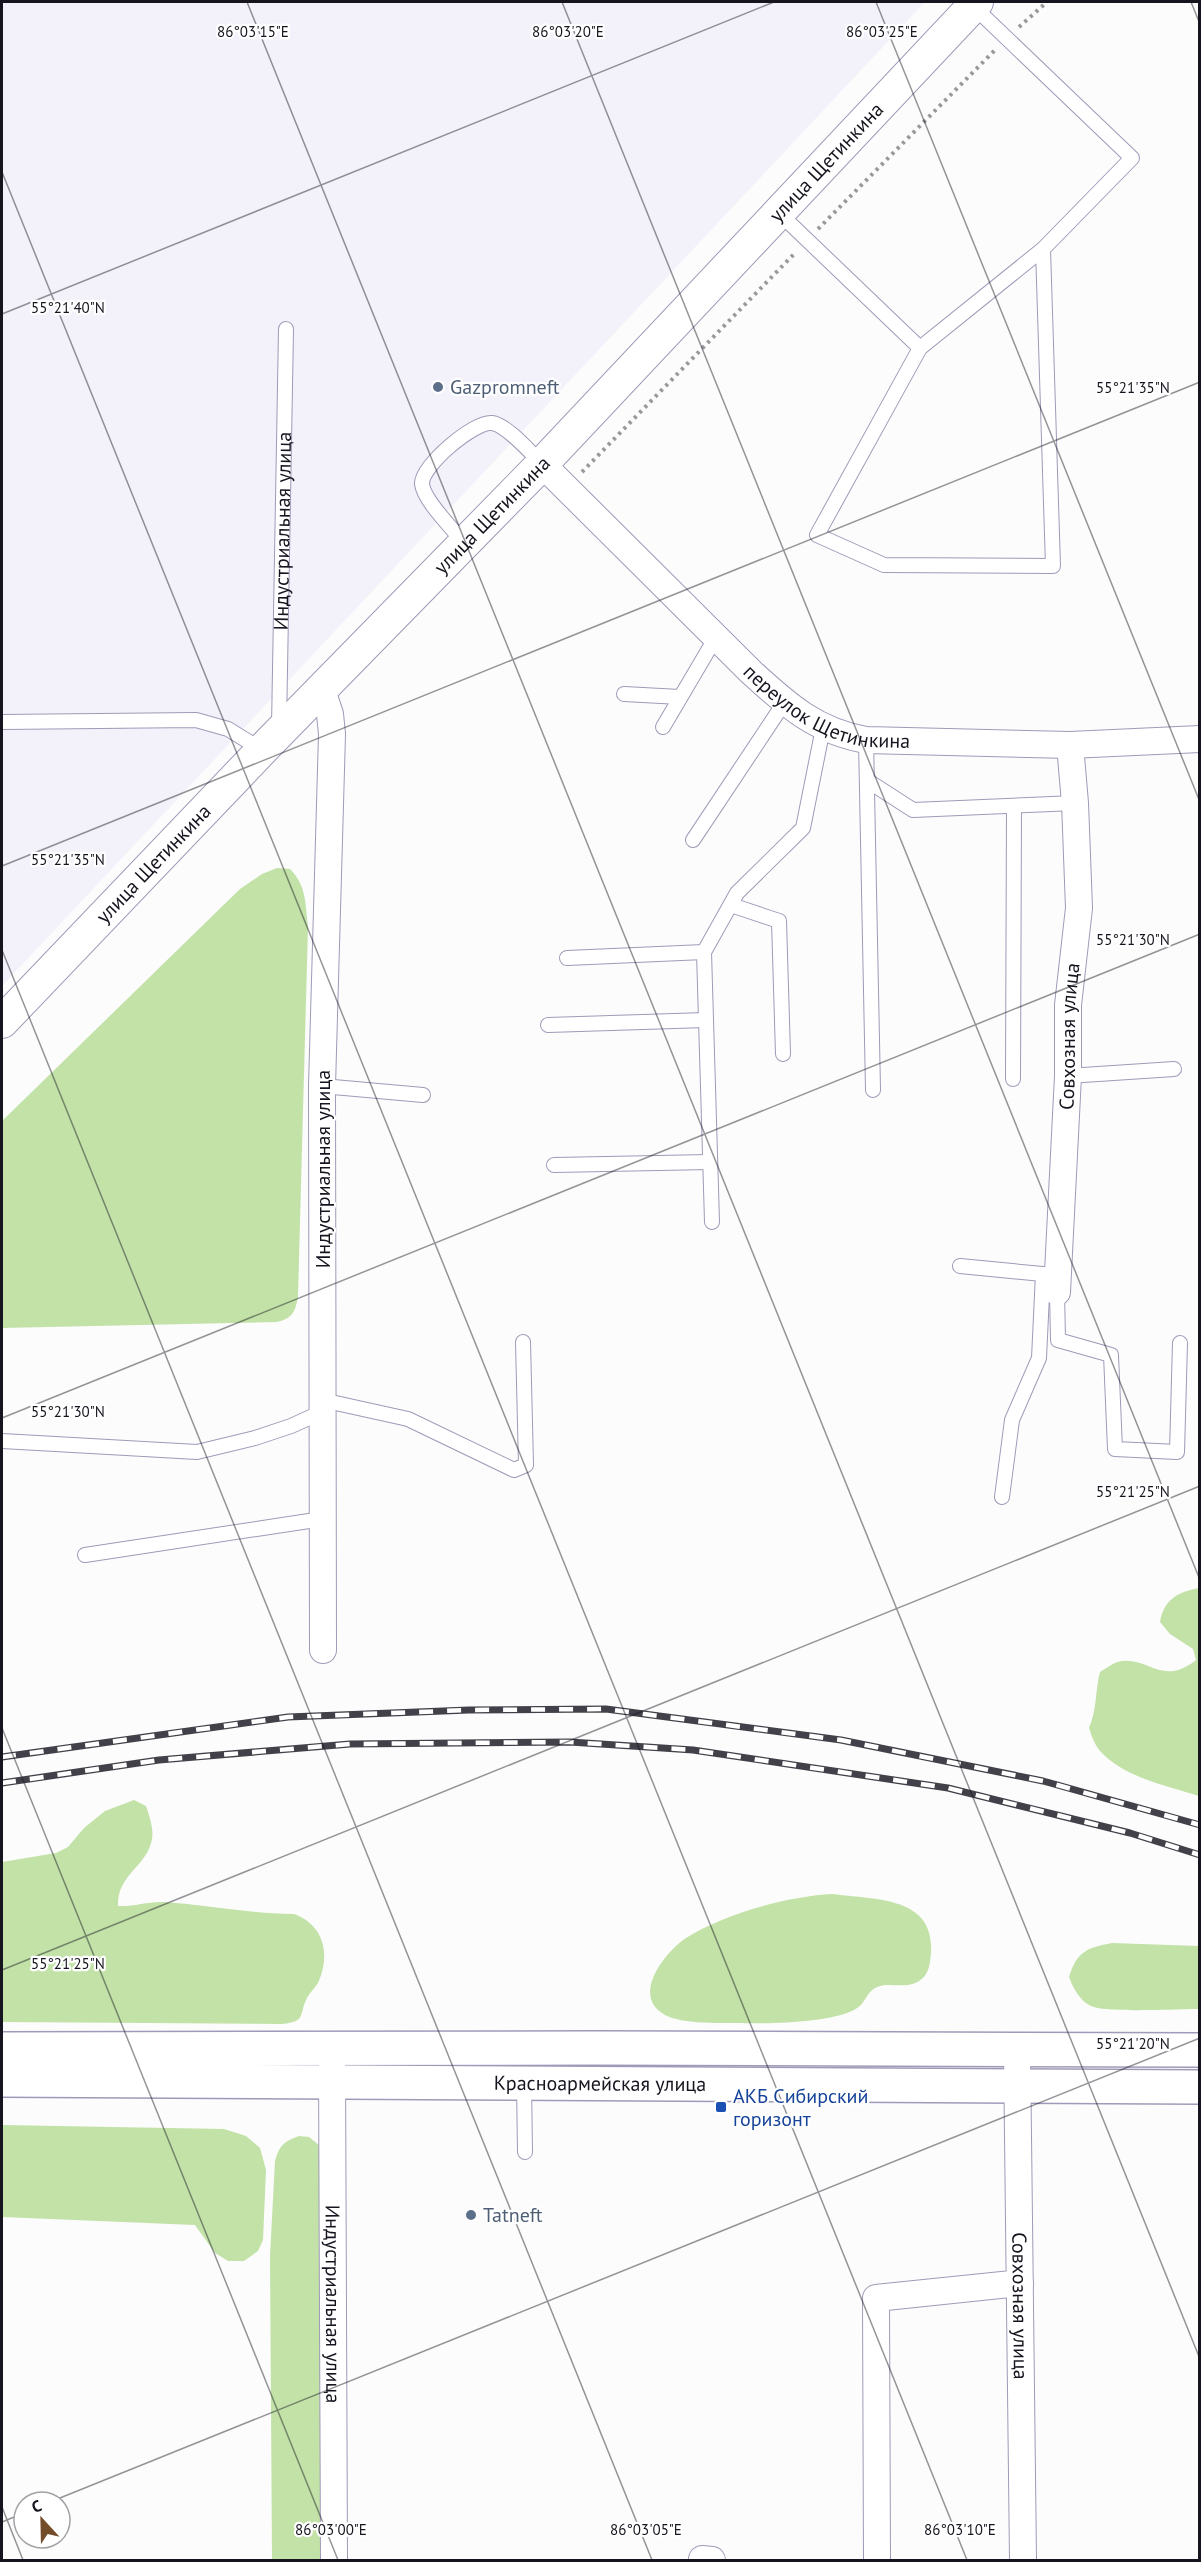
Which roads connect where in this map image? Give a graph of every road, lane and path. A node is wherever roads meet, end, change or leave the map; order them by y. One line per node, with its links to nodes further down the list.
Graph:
1 (975, 4): 2 (street, улица Щетинкина); 3 (lane)
2 (778, 212): 5 (lane); 6 (street, улица Щетинкина)
3 (1043, 249): 5 (lane); 5 (lane)
4 (286, 329): 18 (lane, Индустриальная улица)
5 (920, 348)
6 (542, 464): 7 (street, улица Щетинкина); 7 (lane); 8 (street, переулок Щетинкина)
7 (465, 544): 9 (street, улица Щетинкина)
8 (716, 637): 11 (lane); 12 (street, переулок Щетинкина)
9 (322, 690): 18 (street, улица Щетинкина); 34 (street, Индустриальная улица)
10 (624, 694): 11 (lane)
11 (680, 697): 14 (lane)
12 (784, 703): 15 (street, переулок Щетинкина); 23 (lane)
13 (2, 722): 18 (lane)
14 (663, 727)
15 (823, 728): 17 (street, переулок Щетинкина); 24 (lane)
16 (1200, 739): 19 (street, переулок Щетинкина)
17 (866, 740): 19 (street, переулок Щетинкина); 20 (lane)
18 (271, 741): 28 (street, улица Щетинкина)
19 (1070, 745): 21 (street, Совхозная улица)
20 (868, 781): 22 (lane); 35 (lane)
21 (1075, 803): 22 (lane); 32 (street, Совхозная улица)
22 (1014, 807): 33 (lane)
23 (693, 840)
24 (731, 905): 25 (lane); 30 (lane)
25 (704, 952): 26 (lane); 27 (lane)
26 (567, 958)
27 (706, 1020): 29 (lane); 37 (lane)
28 (2, 1022)
29 (548, 1025)
30 (783, 1054)
31 (1174, 1069): 32 (lane)
32 (1068, 1076): 41 (street, Совхозная улица)
33 (1013, 1079)
34 (322, 1086): 36 (lane); 44 (street, Индустриальная улица)
35 (873, 1090)
36 (423, 1095)
37 (710, 1162): 38 (lane); 39 (lane)
38 (554, 1165)
39 (712, 1222)
40 (960, 1266): 41 (lane)
41 (1053, 1280): 43 (lane); 46 (lane)
42 (523, 1342): 44 (lane)
43 (1180, 1343)
44 (322, 1406): 45 (lane); 47 (street, Индустриальная улица)
45 (2, 1441)
46 (1002, 1497)
47 (322, 1519): 48 (lane); 49 (street, Индустриальная улица)
48 (85, 1555)
49 (323, 1650)
50 (2, 2049): 51 (main road, Красноармейская улица)
51 (332, 2049): 53 (main road, Красноармейская улица); 55 (street, Индустриальная улица)
52 (1200, 2050): 53 (main road, Красноармейская улица)
53 (1017, 2051): 57 (street, Совхозная улица)
54 (2, 2080): 55 (main road, Красноармейская улица)
55 (331, 2082): 56 (main road, Красноармейская улица); 61 (street, Индустриальная улица)
56 (524, 2083): 57 (main road, Красноармейская улица); 59 (lane)
57 (1017, 2087): 58 (main road, Красноармейская улица); 60 (street, Совхозная улица)
58 (1200, 2087)
59 (525, 2152)
60 (1020, 2283): 62 (street); 63 (street, Совхозная улица)
61 (334, 2560)
62 (877, 2560)
63 (1023, 2560)

